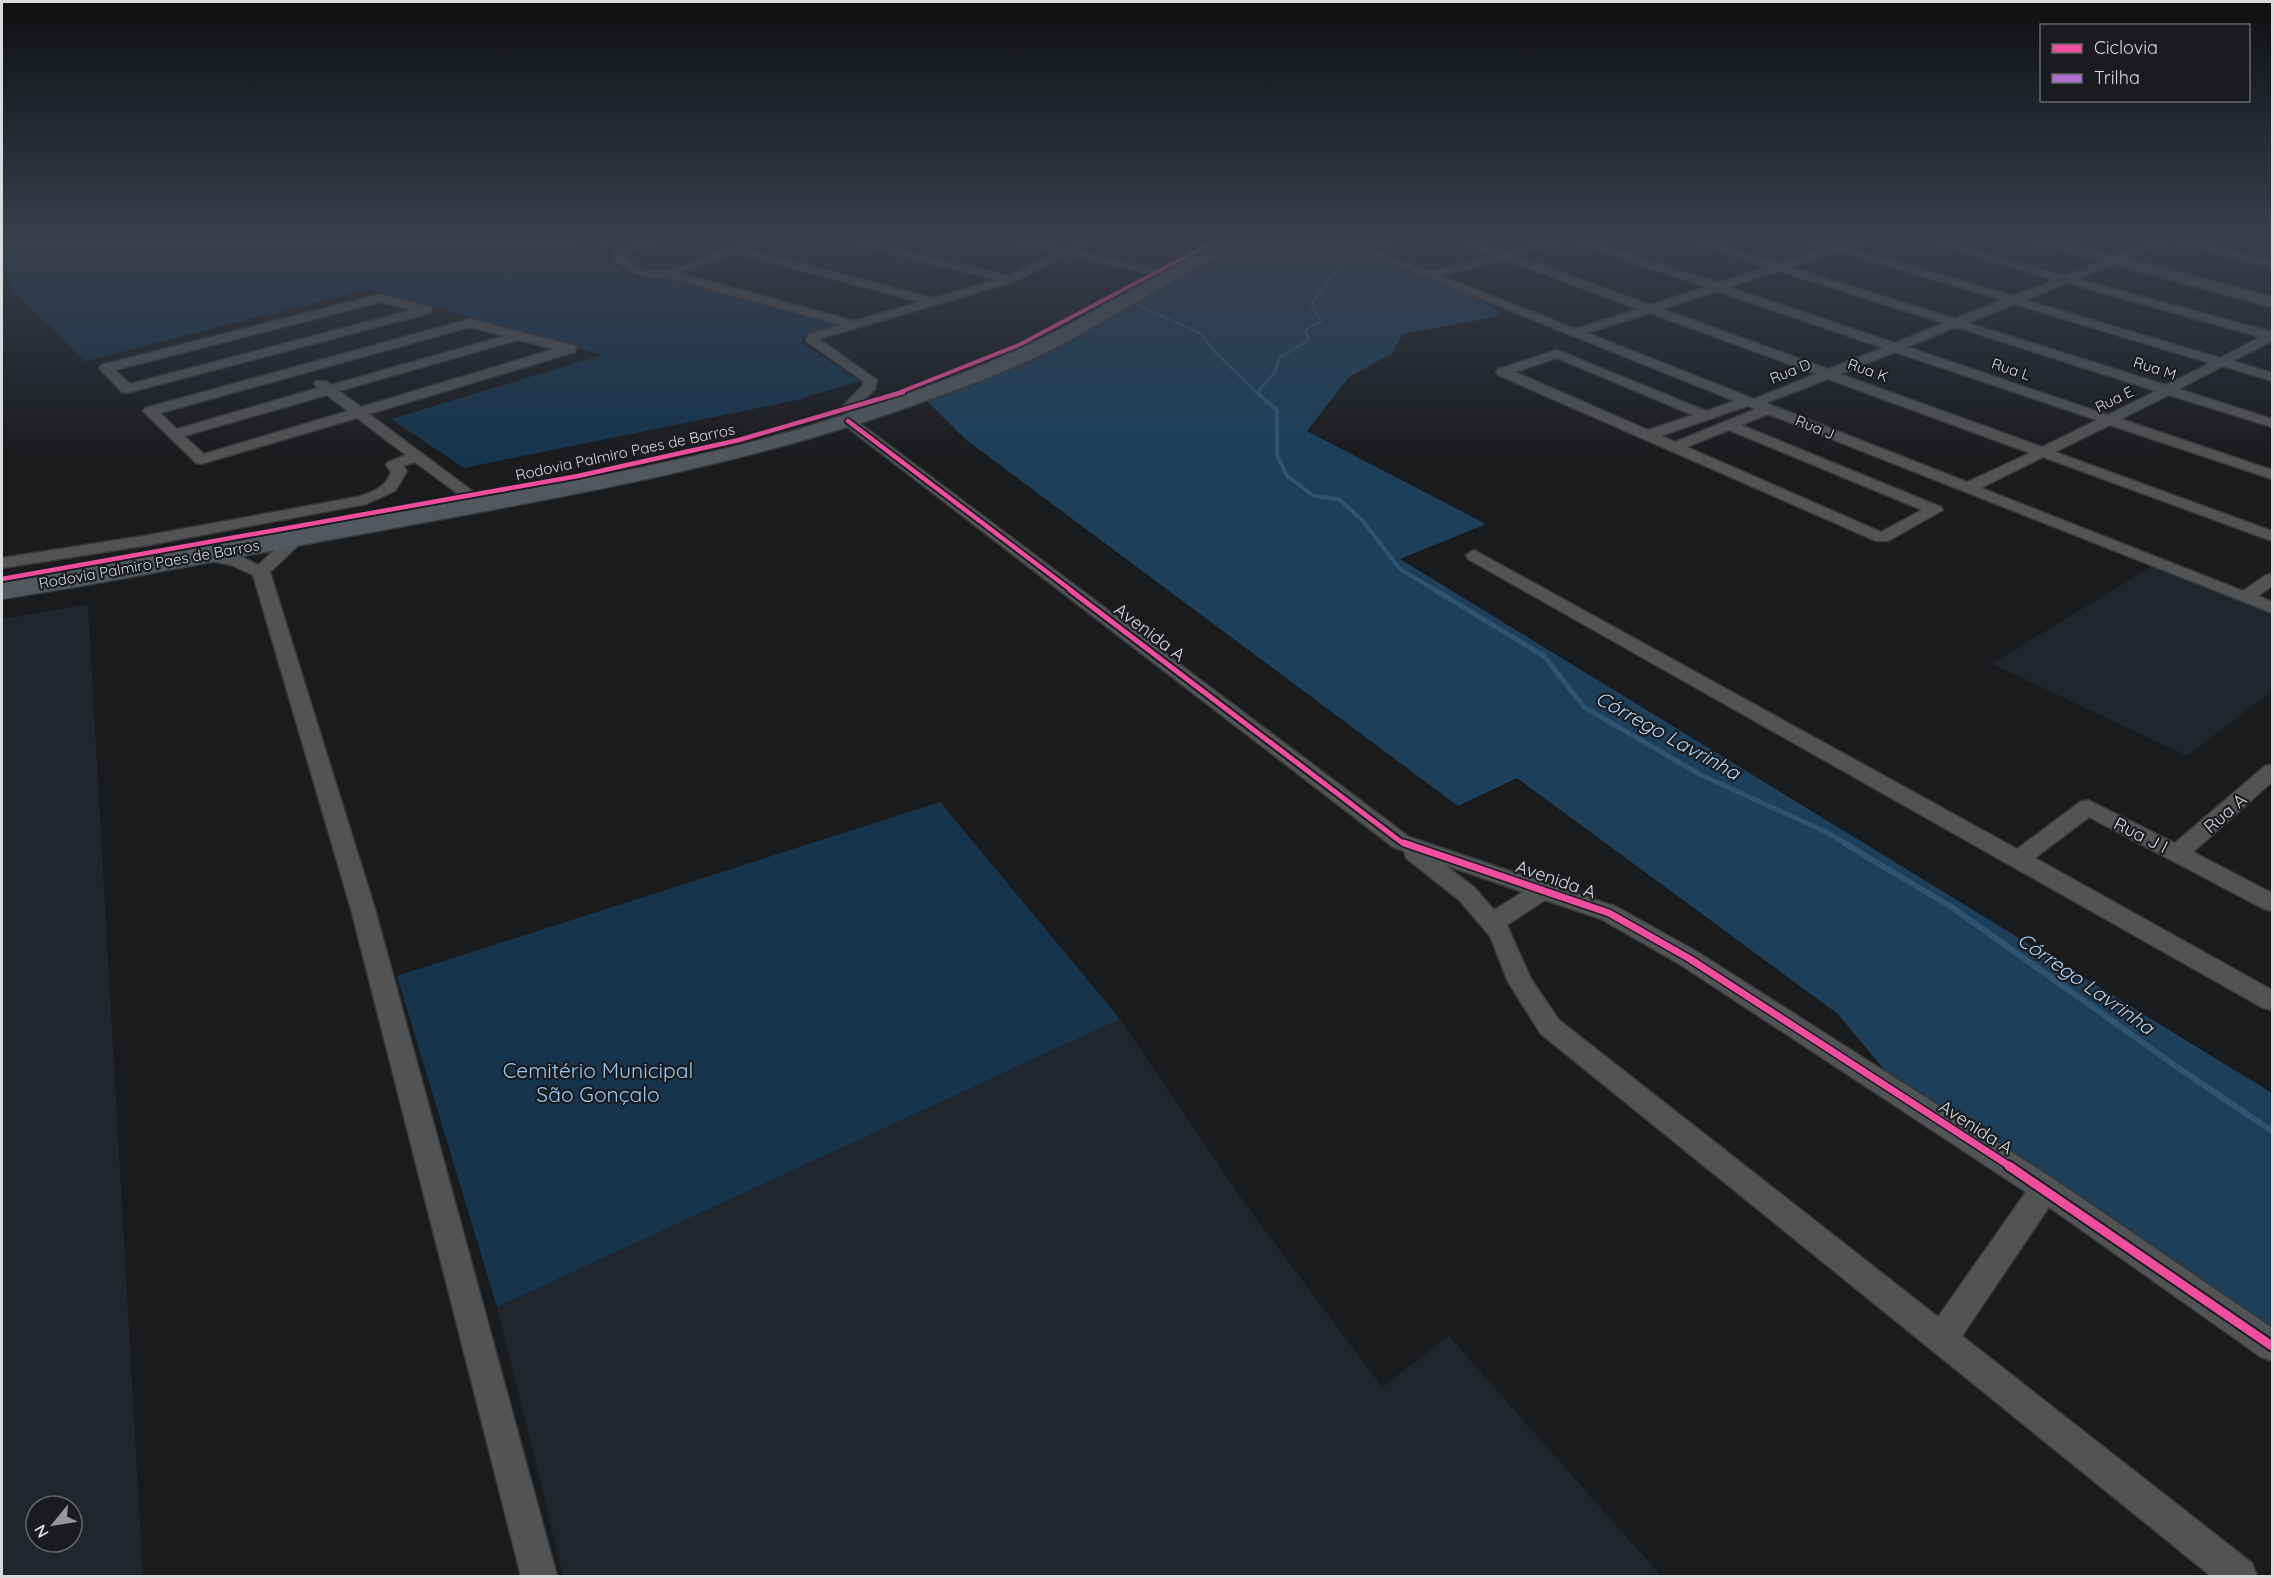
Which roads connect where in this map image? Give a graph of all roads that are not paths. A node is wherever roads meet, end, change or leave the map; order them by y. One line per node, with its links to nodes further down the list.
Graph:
1 (332, 311): 17 (street)
2 (424, 311): 22 (street)
3 (802, 311): 16 (street)
4 (904, 311): 16 (street)
5 (1083, 311): 32 (main road, Rodovia Palmiro Paes de Barros)
6 (1107, 311): 32 (main road, Rodovia Palmiro Paes de Barros)
7 (1519, 311): 18 (street, Rua J)
8 (1647, 311): 18 (street)
9 (1657, 311): 25 (street, Rua K)
10 (1789, 311): 21 (street, Rua L)
11 (1920, 311): 15 (street, Rua M)
12 (1986, 311): 15 (street, Rua D)
13 (2048, 311): 23 (street)
14 (2179, 311): 20 (street)
15 (1957, 322): 21 (street, Rua D); 28 (street, Rua M)
16 (854, 325): 32 (street)
17 (250, 332): 22 (street); 22 (street)
18 (1576, 333): 29 (street, Rua J)
19 (518, 336): 24 (street); 27 (street); 30 (street)
20 (2272, 337): 23 (street, Rua E)
21 (1895, 347): 25 (street, Rua D); 33 (street, Rua L)
22 (275, 350): 24 (street)
23 (2222, 363): 26 (street); 28 (street, Rua E)
24 (301, 369): 27 (street); 36 (street)
25 (1829, 373): 29 (street, Rua D); 39 (street, Rua K)
26 (2272, 377)
27 (329, 390): 30 (street); 36 (street)
28 (2169, 390): 33 (street, Rua E); 34 (street, Rua M)
29 (1753, 406): 31 (street); 35 (street); 42 (street, Rua J)
30 (360, 412): 36 (street); 40 (street)
31 (1705, 415): 35 (street); 37 (street); 37 (street)
32 (847, 416): 43 (main road, Rodovia Palmiro Paes de Barros); 45 (main road, Rodovia Palmiro Paes de Barros); 56 (street, Avenida A)
33 (2109, 420): 39 (street, Rua E); 41 (street, Rua L)
34 (2272, 423)
35 (1729, 425): 38 (street); 38 (street)
36 (174, 434)
37 (1646, 436): 38 (street)
38 (1673, 448)
39 (2043, 451): 42 (street, Rua E); 44 (street, Rua K)
40 (417, 456): 43 (street); 48 (street, Rodovia Palmiro Paes de Barros)
41 (2272, 475)
42 (1968, 488): 53 (street, Rua J)
43 (470, 496): 50 (main road, Rodovia Palmiro Paes de Barros)
44 (2272, 536)
45 (298, 537): 46 (main road, Rodovia Palmiro Paes de Barros); 49 (street)
46 (207, 555): 49 (street); 52 (main road, Rodovia Palmiro Paes de Barros)
47 (1474, 555): 58 (street)
48 (2, 563)
49 (261, 572): 66 (street)
50 (2, 579)
51 (2272, 579): 53 (street)
52 (2, 591)
53 (2245, 597): 54 (street, Rua J)
54 (2272, 608)
55 (2272, 771): 57 (street, Rua A)
56 (1401, 842): 59 (street, Avenida A); 61 (street)
57 (2178, 854): 58 (street, Rua J I); 60 (street, Rua J I)
58 (2018, 860): 62 (street)
59 (1543, 890): 61 (street); 63 (street, Avenida A)
60 (2272, 903)
61 (1492, 923): 64 (street)
62 (2272, 1001)
63 (2045, 1190): 64 (street); 65 (street, Avenida A)
64 (1941, 1339): 67 (street)
65 (2272, 1346)
66 (539, 1576)
67 (2239, 1576)

